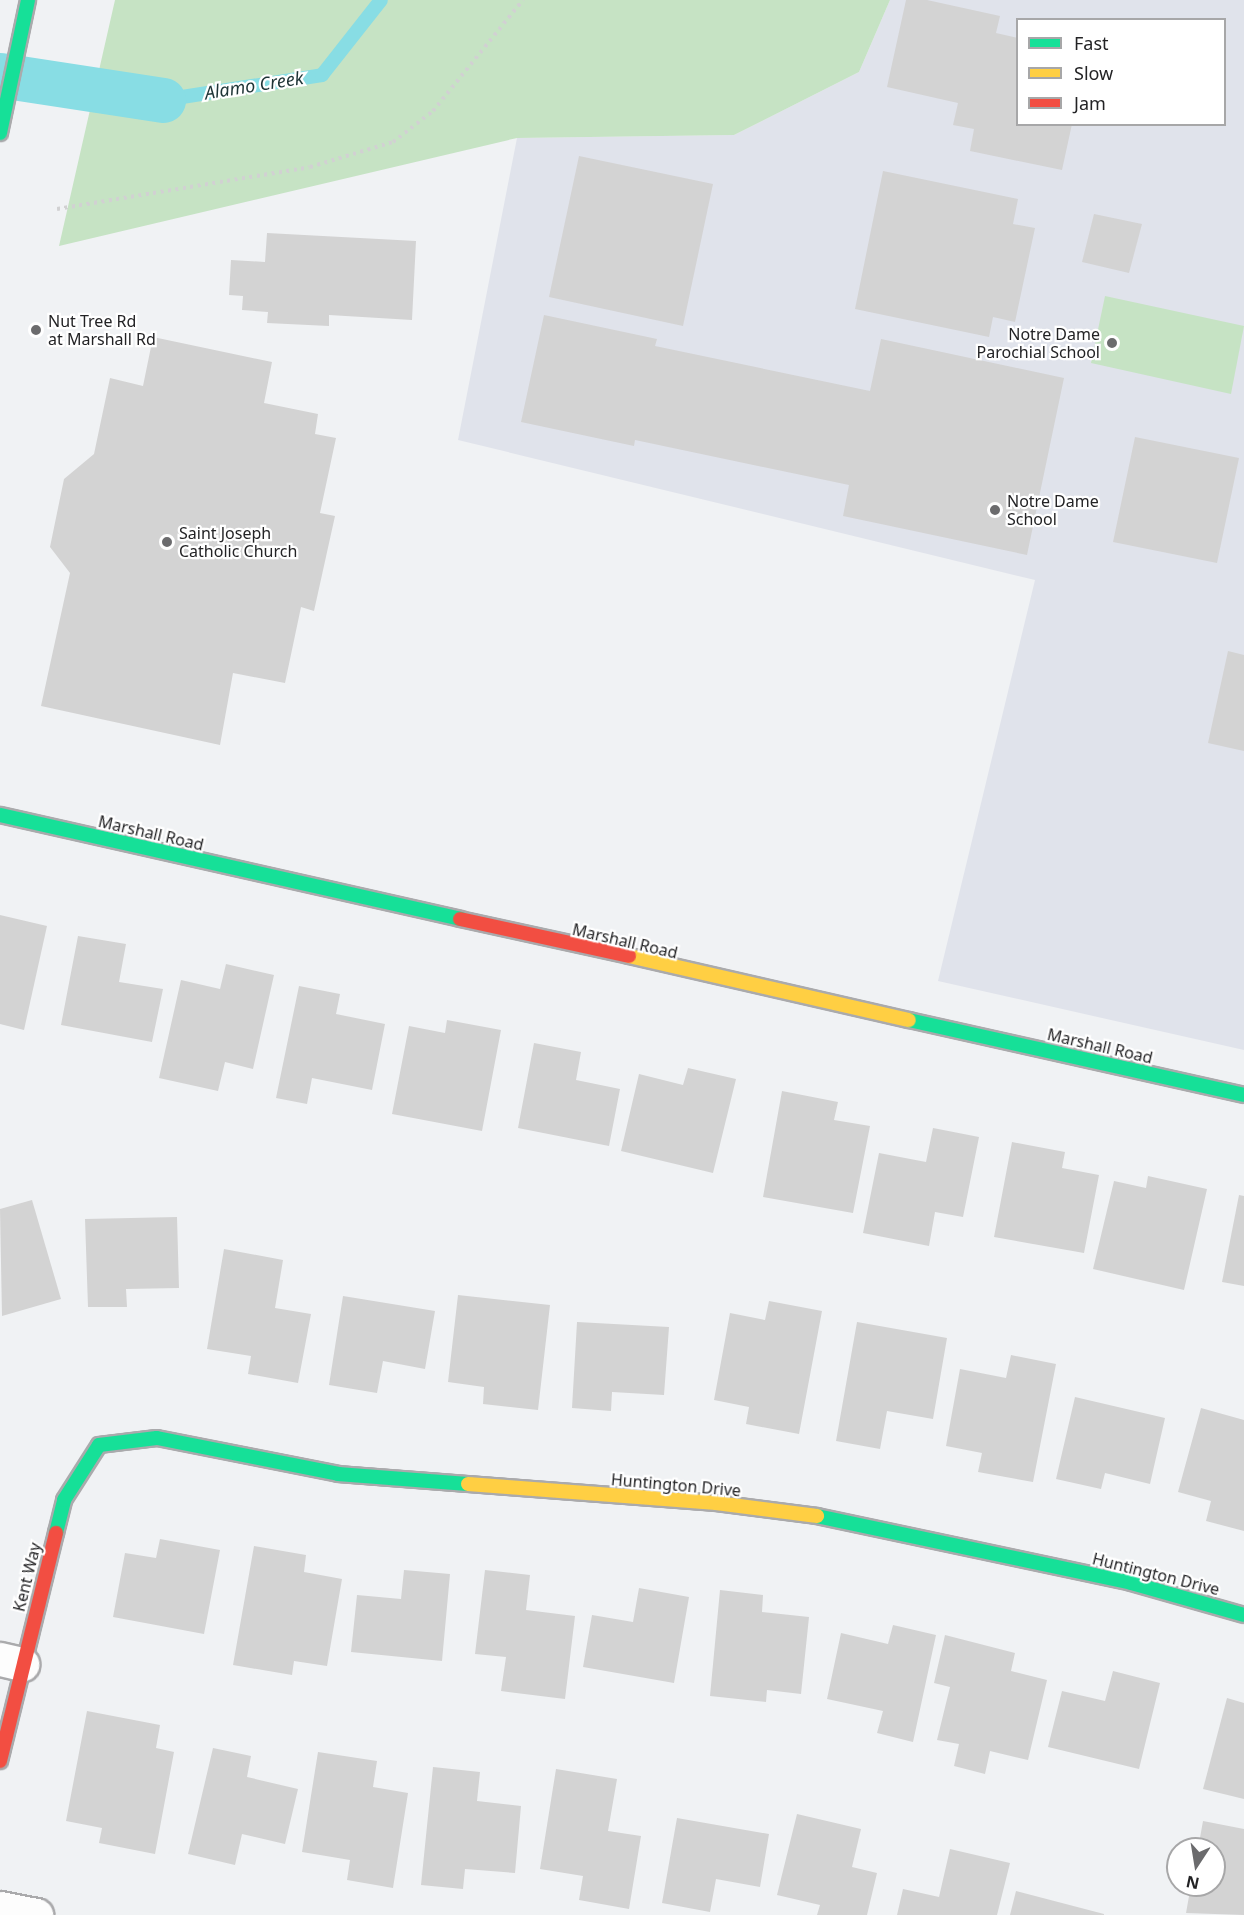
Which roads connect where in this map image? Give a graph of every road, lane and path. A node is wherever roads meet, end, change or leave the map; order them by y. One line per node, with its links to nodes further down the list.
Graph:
1 (28, 0): 3 (street)
2 (523, 0): 4 (path)
3 (0, 133)
4 (57, 209)
5 (0, 815): 6 (street, Marshall Road)
6 (1244, 1095)
7 (99, 1445): 8 (street, Huntington Drive); 9 (street, Kent Way)
8 (1244, 1615)
9 (11, 1662): 10 (street, Kent Way)
10 (0, 1761)
11 (0, 1908): 12 (street)
12 (36, 1915)

